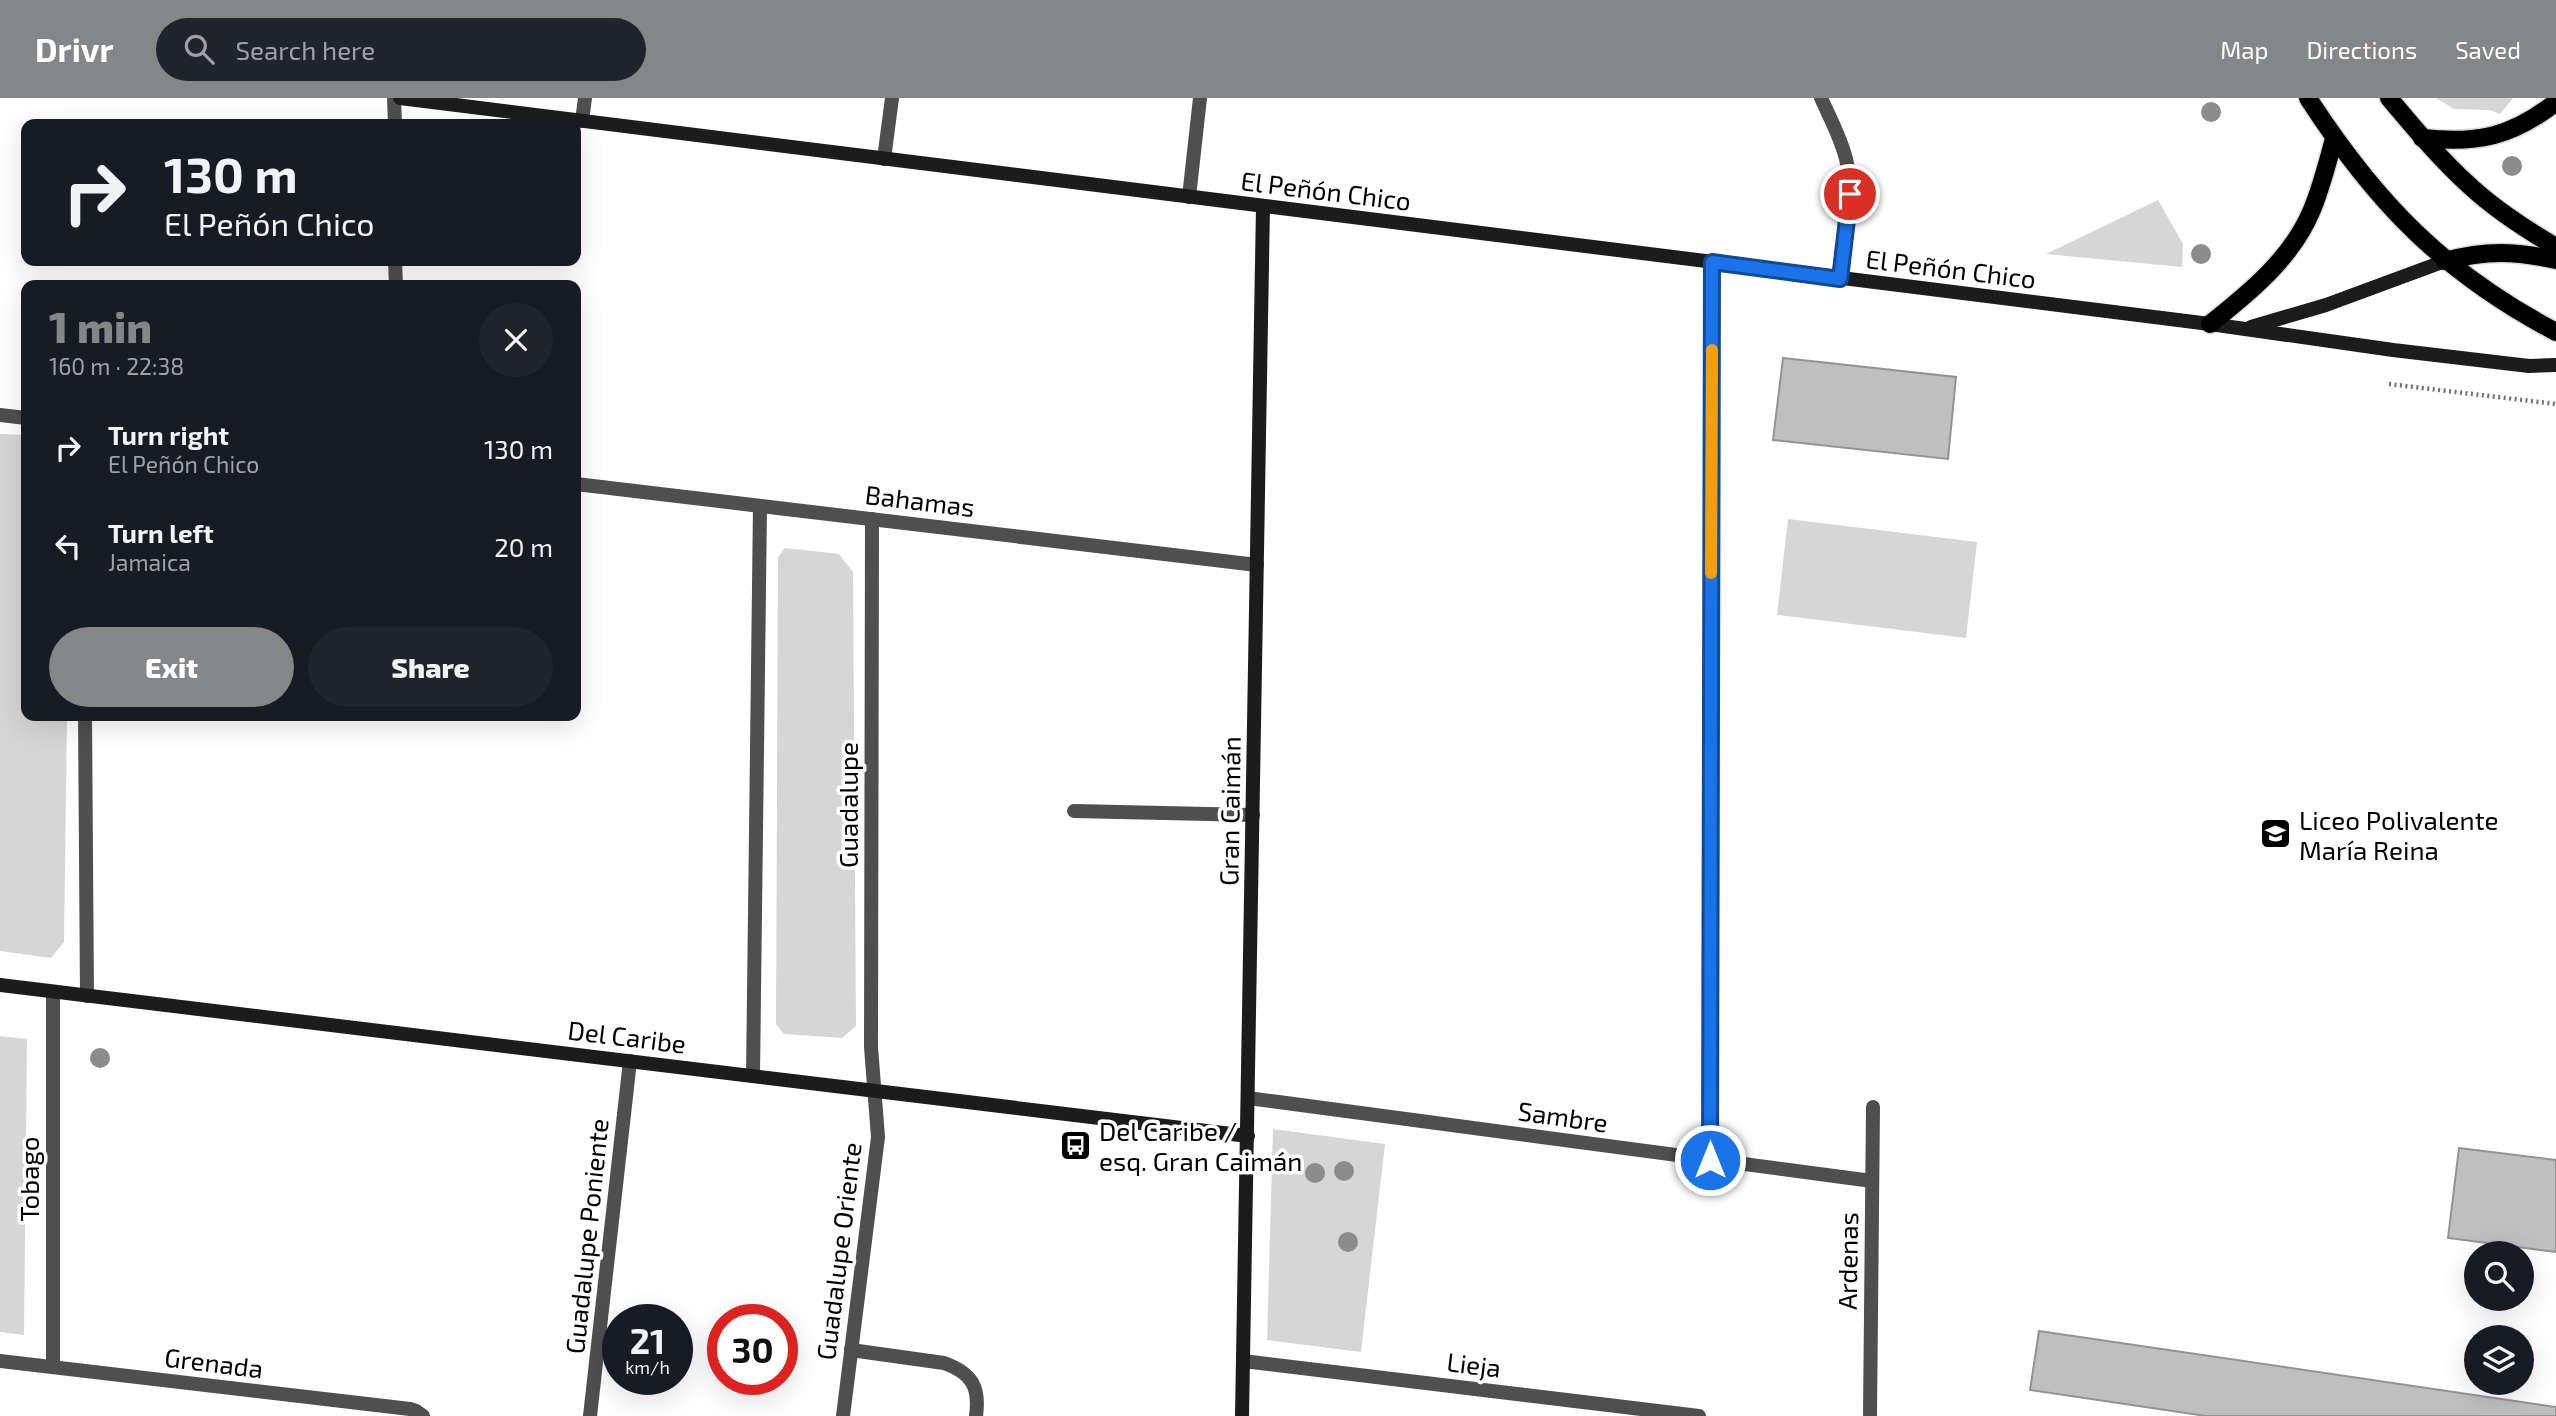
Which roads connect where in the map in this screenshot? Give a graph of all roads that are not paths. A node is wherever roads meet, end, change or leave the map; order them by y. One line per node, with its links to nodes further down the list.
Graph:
1 (394, 98): 10 (street)
2 (400, 98): 11 (street, El Peñón Chico)
3 (585, 98): 12 (street)
4 (892, 98): 15 (street)
5 (1200, 98): 16 (street)
6 (1821, 98): 22 (street)
7 (2308, 98): 14 (main road)
8 (2389, 98): 13 (main road)
9 (2556, 102): 13 (main road)
10 (395, 119)
11 (566, 119)
12 (582, 121): 15 (street, El Peñón Chico)
13 (2422, 138): 18 (main road)
14 (2334, 139): 20 (main road); 23 (main road)
15 (884, 159): 16 (street, El Peñón Chico)
16 (1189, 197): 17 (street, El Peñón Chico)
17 (1263, 206): 21 (street, El Peñón Chico); 32 (street, Gran Caimán)
18 (2556, 247)
19 (2556, 260): 20 (main road)
20 (2445, 261): 24 (street, El Peñón Chico); 25 (main road)
21 (1712, 262): 22 (street, El Peñón Chico); 45 (street)
22 (1840, 279): 23 (street, El Peñón Chico)
23 (2210, 324): 24 (street, El Peñón Chico)
24 (2246, 329): 26 (street, El Peñón Chico)
25 (2556, 332)
26 (2556, 365)
27 (0, 415): 28 (street)
28 (21, 417)
29 (581, 485): 30 (street, Bahamas)
30 (760, 506): 31 (street, Bahamas); 40 (street)
31 (872, 519): 32 (street, Bahamas); 41 (street, Guadalupe)
32 (1258, 565): 35 (street, Gran Caimán)
33 (85, 721): 38 (street)
34 (1074, 811): 35 (street)
35 (1253, 815): 42 (street, Gran Caimán)
36 (0, 985): 37 (street, Del Caribe)
37 (53, 992): 38 (street, Del Caribe); 50 (street, Tobago)
38 (87, 996): 39 (street, Del Caribe)
39 (630, 1061): 40 (street, Del Caribe); 52 (street, Guadalupe Poniente)
40 (754, 1076): 41 (street, Del Caribe)
41 (874, 1091): 44 (street, Del Caribe); 47 (street, Guadalupe Oriente)
42 (1248, 1098): 44 (street, Gran Caimán); 45 (street, Sambre)
43 (1873, 1107): 46 (street, Ardenas)
44 (1248, 1136): 49 (street, Gran Caimán)
45 (1710, 1160): 46 (street, Sambre)
46 (1872, 1181): 57 (street, Ardenas)
47 (851, 1350): 53 (street, Guadalupe Oriente); 54 (street)
48 (0, 1361): 50 (street, Grenada)
49 (1243, 1361): 55 (street, Gran Caimán); 56 (street, Lieja)
50 (53, 1367): 51 (street, Grenada)
51 (422, 1415)
52 (590, 1416)
53 (843, 1416)
54 (976, 1416)
55 (1242, 1416)
56 (1699, 1416)
57 (1870, 1416)

